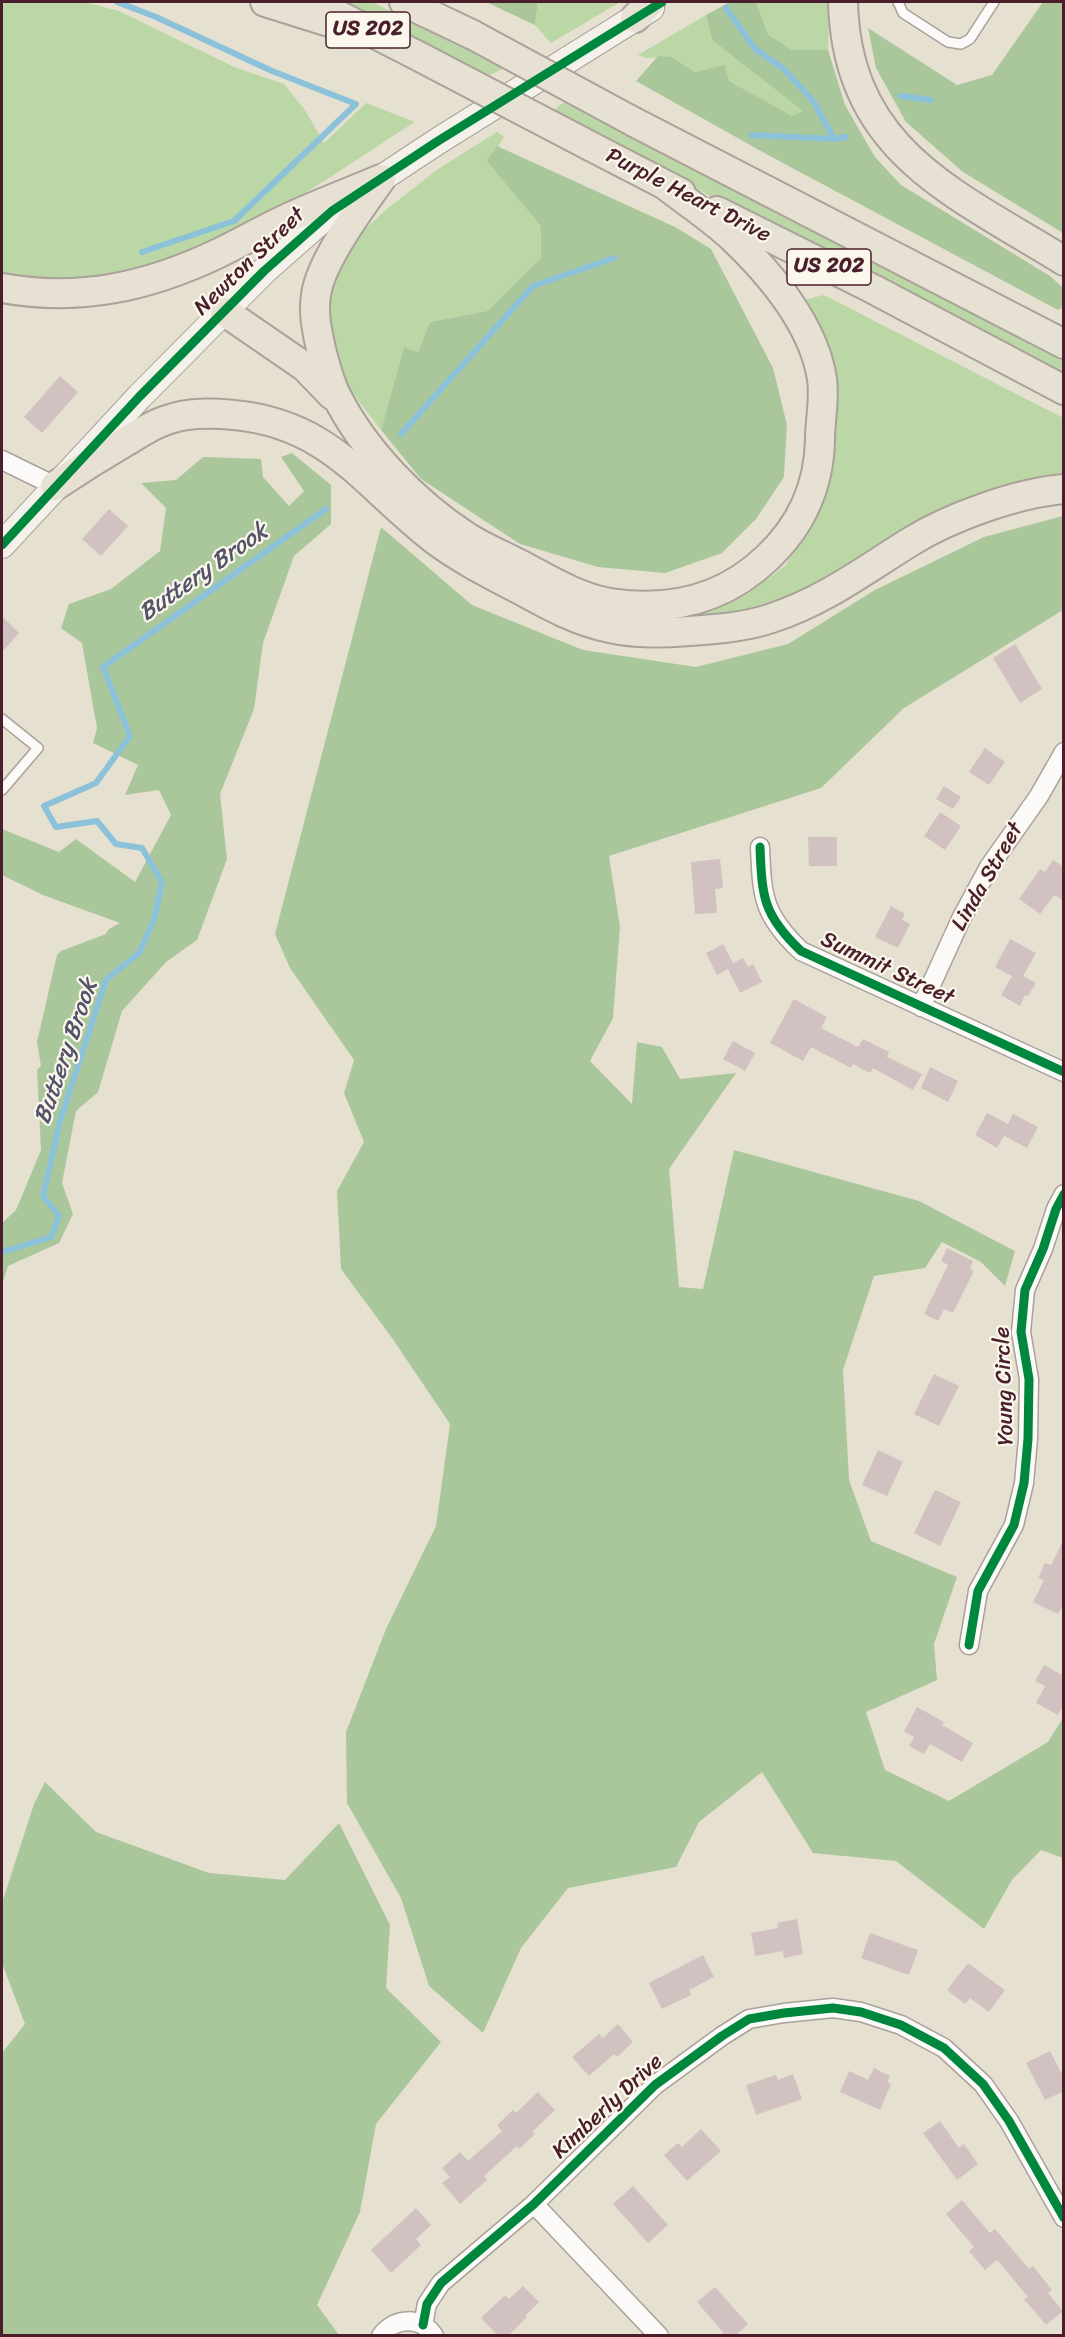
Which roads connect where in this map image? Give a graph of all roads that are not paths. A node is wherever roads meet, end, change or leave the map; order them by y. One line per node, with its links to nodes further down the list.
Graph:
1 (265, 2): 9 (main road)
2 (313, 2): 9 (main road, Purple Heart Drive / US 202)
3 (405, 2): 15 (main road, Purple Heart Drive / US 202, bridge)
4 (662, 2): 8 (main road, Newton Street)
5 (843, 2): 12 (main road)
6 (898, 2): 7 (lane)
7 (994, 2)
8 (643, 10): 10 (main road, Newton Street)
9 (381, 36): 11 (main road, Purple Heart Drive / US 202, bridge)
10 (381, 179): 13 (main road); 14 (main road, Newton Street); 17 (main road)
11 (665, 185): 16 (main road, Purple Heart Drive / US 202); 17 (main road)
12 (1064, 261)
13 (2, 288)
14 (225, 312): 17 (main road); 19 (main road, Newton Street)
15 (1064, 344)
16 (1064, 390)
17 (342, 405)
18 (2, 460): 19 (street)
19 (55, 486): 20 (main road); 21 (main road, Newton Street)
20 (1064, 489)
21 (2, 545)
22 (2, 718): 24 (lane)
23 (1064, 752): 26 (street, Linda Street)
24 (2, 790)
25 (760, 847): 26 (street, Summit Street)
26 (921, 1007): 27 (street, Summit Street)
27 (1064, 1072)
28 (1064, 1194): 29 (street, Young Circle)
29 (969, 1645)
30 (534, 2204): 31 (street, Kimberly Drive); 32 (street, Kimberly Drive); 34 (street)
31 (1064, 2218)
32 (429, 2330): 33 (street, Kimberly Drive)
33 (381, 2336)
34 (659, 2336)

